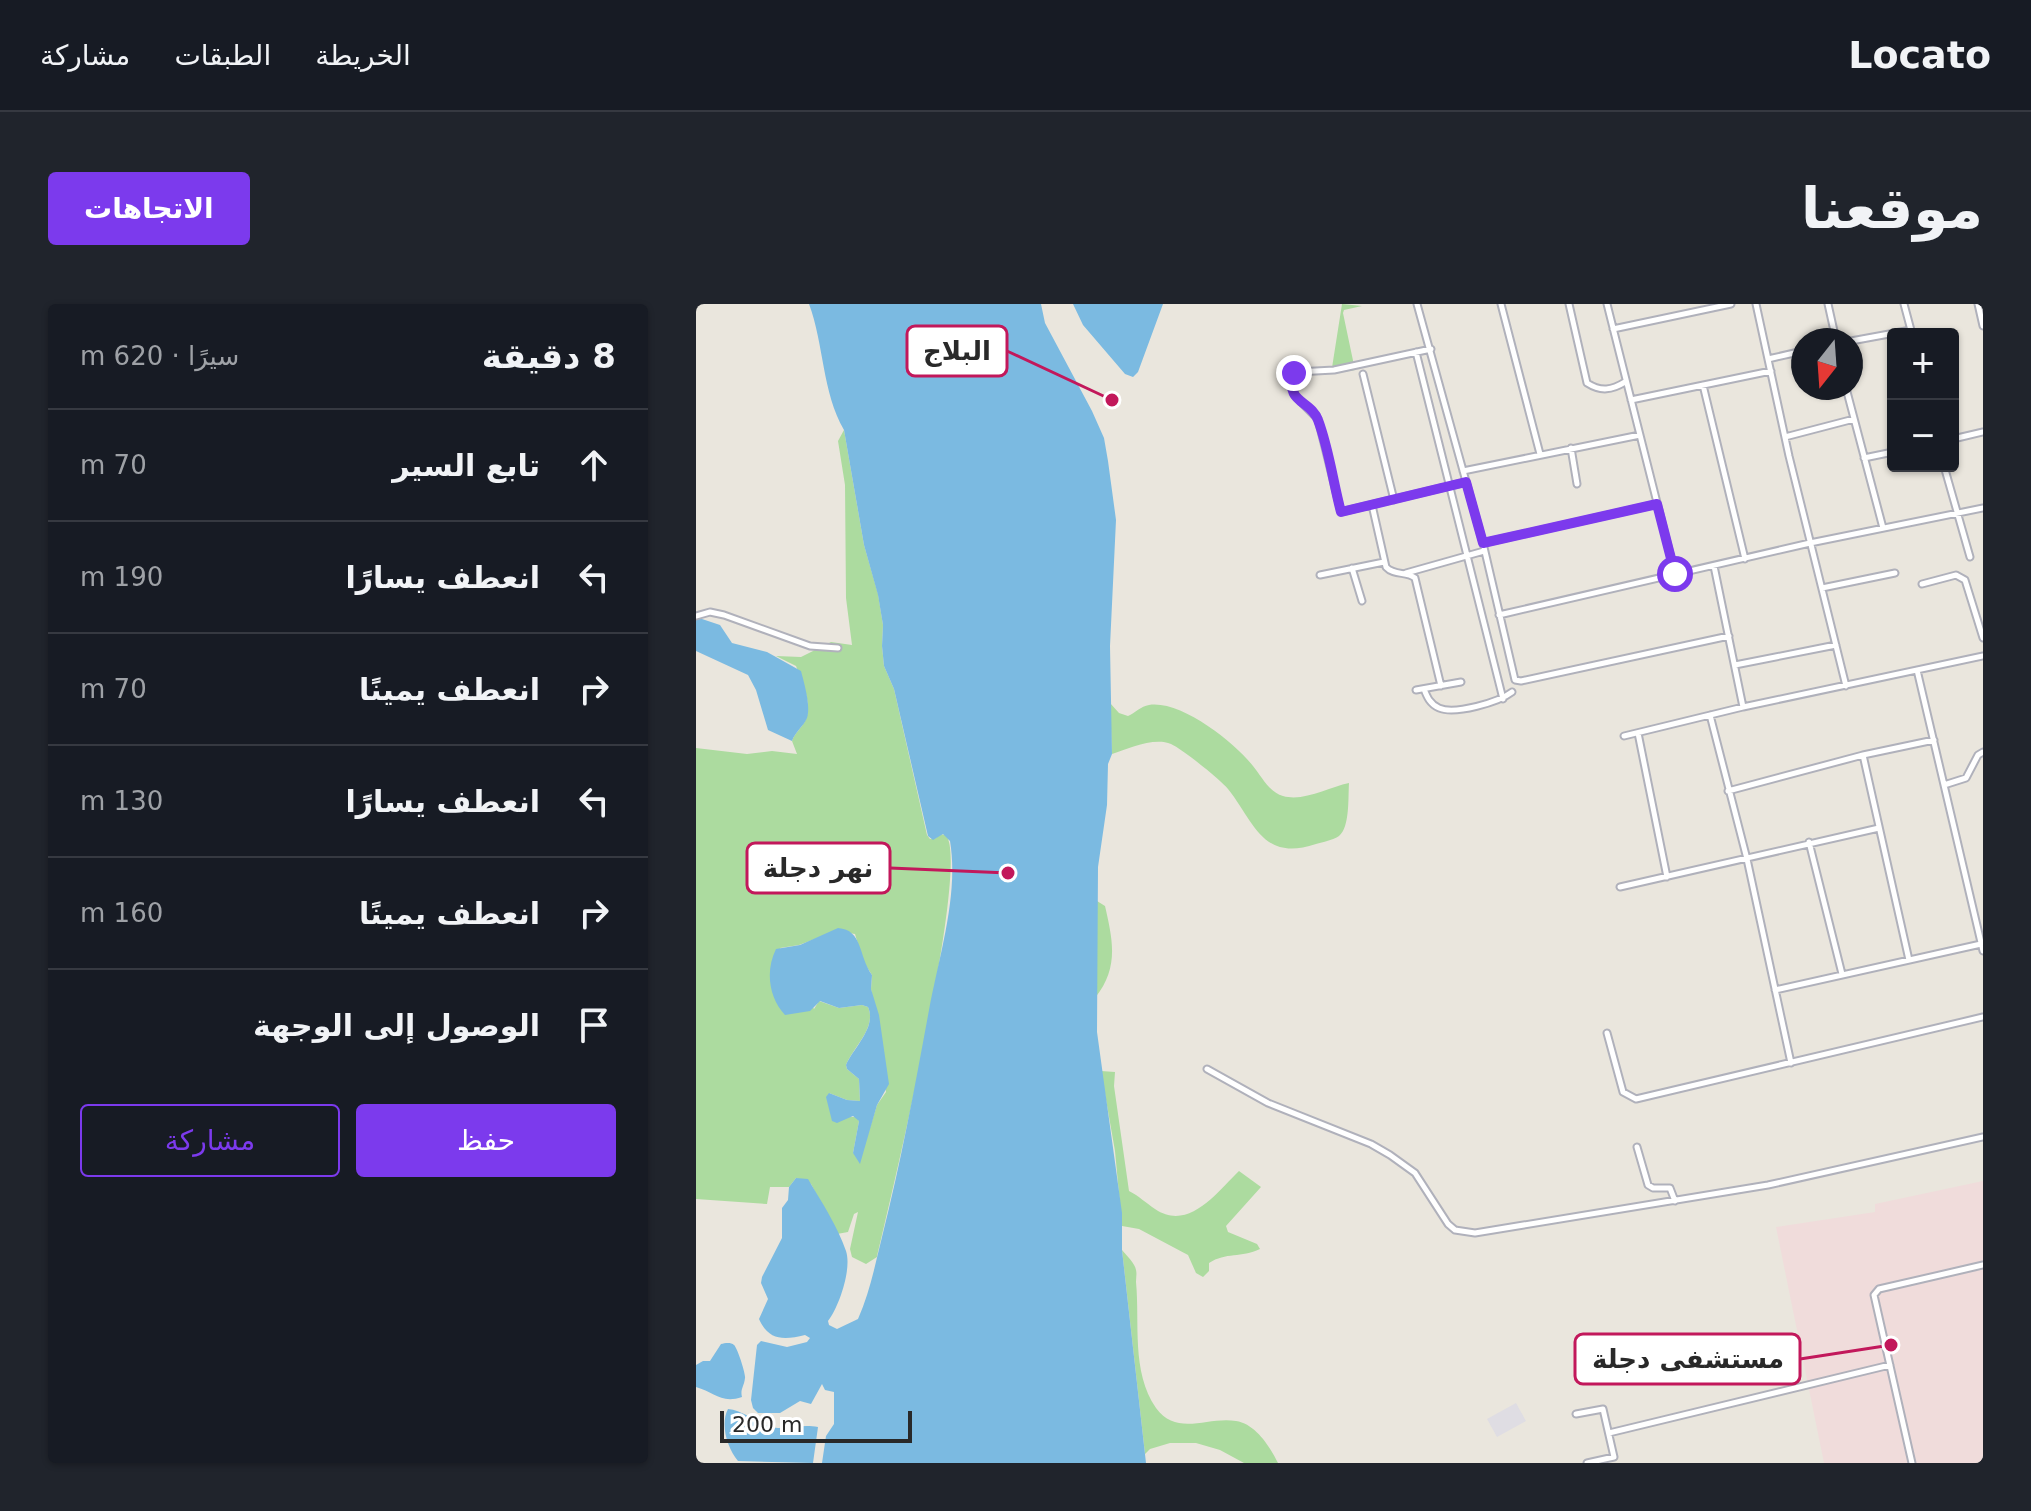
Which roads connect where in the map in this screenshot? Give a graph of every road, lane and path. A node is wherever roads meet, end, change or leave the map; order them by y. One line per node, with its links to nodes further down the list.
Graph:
1 (1417, 304): 16 (street)
2 (1501, 304): 33 (street)
3 (1569, 304): 22 (street)
4 (1607, 304): 13 (street)
5 (1731, 304): 13 (street)
6 (1756, 304): 19 (street)
7 (1828, 304): 11 (street)
8 (1904, 304): 12 (street)
9 (1978, 304): 10 (street)
10 (1983, 326)
11 (1833, 328)
12 (1910, 328)
13 (1613, 329): 22 (street)
14 (1887, 336): 15 (street)
15 (1863, 339)
16 (1431, 349): 17 (street); 35 (street)
17 (1416, 352): 39 (street); 42 (street)
18 (1791, 354): 19 (street)
19 (1768, 359): 20 (street)
20 (1771, 371): 23 (street); 29 (street)
21 (1363, 374): 40 (street)
22 (1625, 382): 24 (street)
23 (1703, 385): 24 (street); 51 (street)
24 (1631, 400): 28 (street)
25 (1849, 400): 26 (street)
26 (1854, 419): 29 (street); 34 (street)
27 (1983, 432): 30 (street)
28 (1640, 435): 31 (street); 41 (street)
29 (1785, 437): 47 (street)
30 (1959, 438)
31 (1571, 448): 33 (street); 38 (street)
32 (1887, 453): 34 (street)
33 (1540, 454): 35 (street)
34 (1864, 458): 45 (street)
35 (1463, 471): 37 (street)
36 (1946, 472): 44 (street)
37 (1466, 482): 39 (street); 46 (street)
38 (1577, 484)
39 (1449, 486): 40 (street); 49 (street)
40 (1394, 500): 42 (street)
41 (1657, 504): 46 (street); 57 (street)
42 (1372, 505): 52 (street)
43 (1983, 508): 44 (street)
44 (1959, 514): 45 (street); 50 (street)
45 (1883, 528): 47 (street)
46 (1483, 543): 48 (street)
47 (1810, 543): 51 (street); 60 (street)
48 (1484, 551): 49 (street); 62 (street)
49 (1467, 555): 56 (street); 77 (street)
50 (1970, 557)
51 (1745, 559): 53 (street)
52 (1384, 562): 54 (street); 56 (street)
53 (1714, 566): 57 (street); 64 (street)
54 (1352, 568): 58 (street); 61 (street)
55 (1895, 573): 60 (street)
56 (1405, 574): 72 (street)
57 (1675, 574): 62 (street)
58 (1320, 575)
59 (1922, 584): 65 (street)
60 (1821, 589): 66 (street)
61 (1362, 601)
62 (1499, 615): 64 (street)
63 (696, 616): 67 (street)
64 (1729, 636): 69 (street)
65 (1983, 638)
66 (1836, 645): 69 (street); 73 (street)
67 (838, 648)
68 (1983, 656): 70 (street)
69 (1735, 665): 78 (street)
70 (1917, 670): 73 (street); 82 (street)
71 (1461, 682): 72 (street)
72 (1441, 686): 74 (street)
73 (1846, 686): 78 (street)
74 (1424, 689): 75 (street); 77 (street)
75 (1416, 690)
76 (1512, 692): 77 (street)
77 (1503, 699)
78 (1743, 707): 79 (street)
79 (1710, 715): 80 (street); 86 (street)
80 (1638, 733): 81 (street); 90 (street)
81 (1624, 736)
82 (1934, 740): 84 (street); 85 (street)
83 (1983, 752): 85 (street)
84 (1863, 755): 86 (street); 87 (street)
85 (1944, 785): 92 (street)
86 (1728, 791): 89 (street)
87 (1879, 828): 88 (street); 93 (street)
88 (1809, 842): 89 (street); 94 (street)
89 (1747, 859): 90 (street); 95 (street)
90 (1667, 877): 91 (street)
91 (1620, 887)
92 (1982, 948): 93 (street)
93 (1909, 960): 94 (street)
94 (1842, 974): 95 (street)
95 (1775, 990): 98 (street)
96 (1983, 1017): 98 (street)
97 (1607, 1033): 98 (street)
98 (1791, 1063)
99 (1207, 1069): 102 (street)
100 (1983, 1137): 102 (street)
101 (1637, 1147): 102 (street)
102 (1675, 1201)
103 (1983, 1265): 104 (street)
104 (1890, 1365): 106 (street); 108 (street)
105 (1576, 1414): 106 (street)
106 (1609, 1433): 107 (street)
107 (1587, 1463)
108 (1912, 1463)

